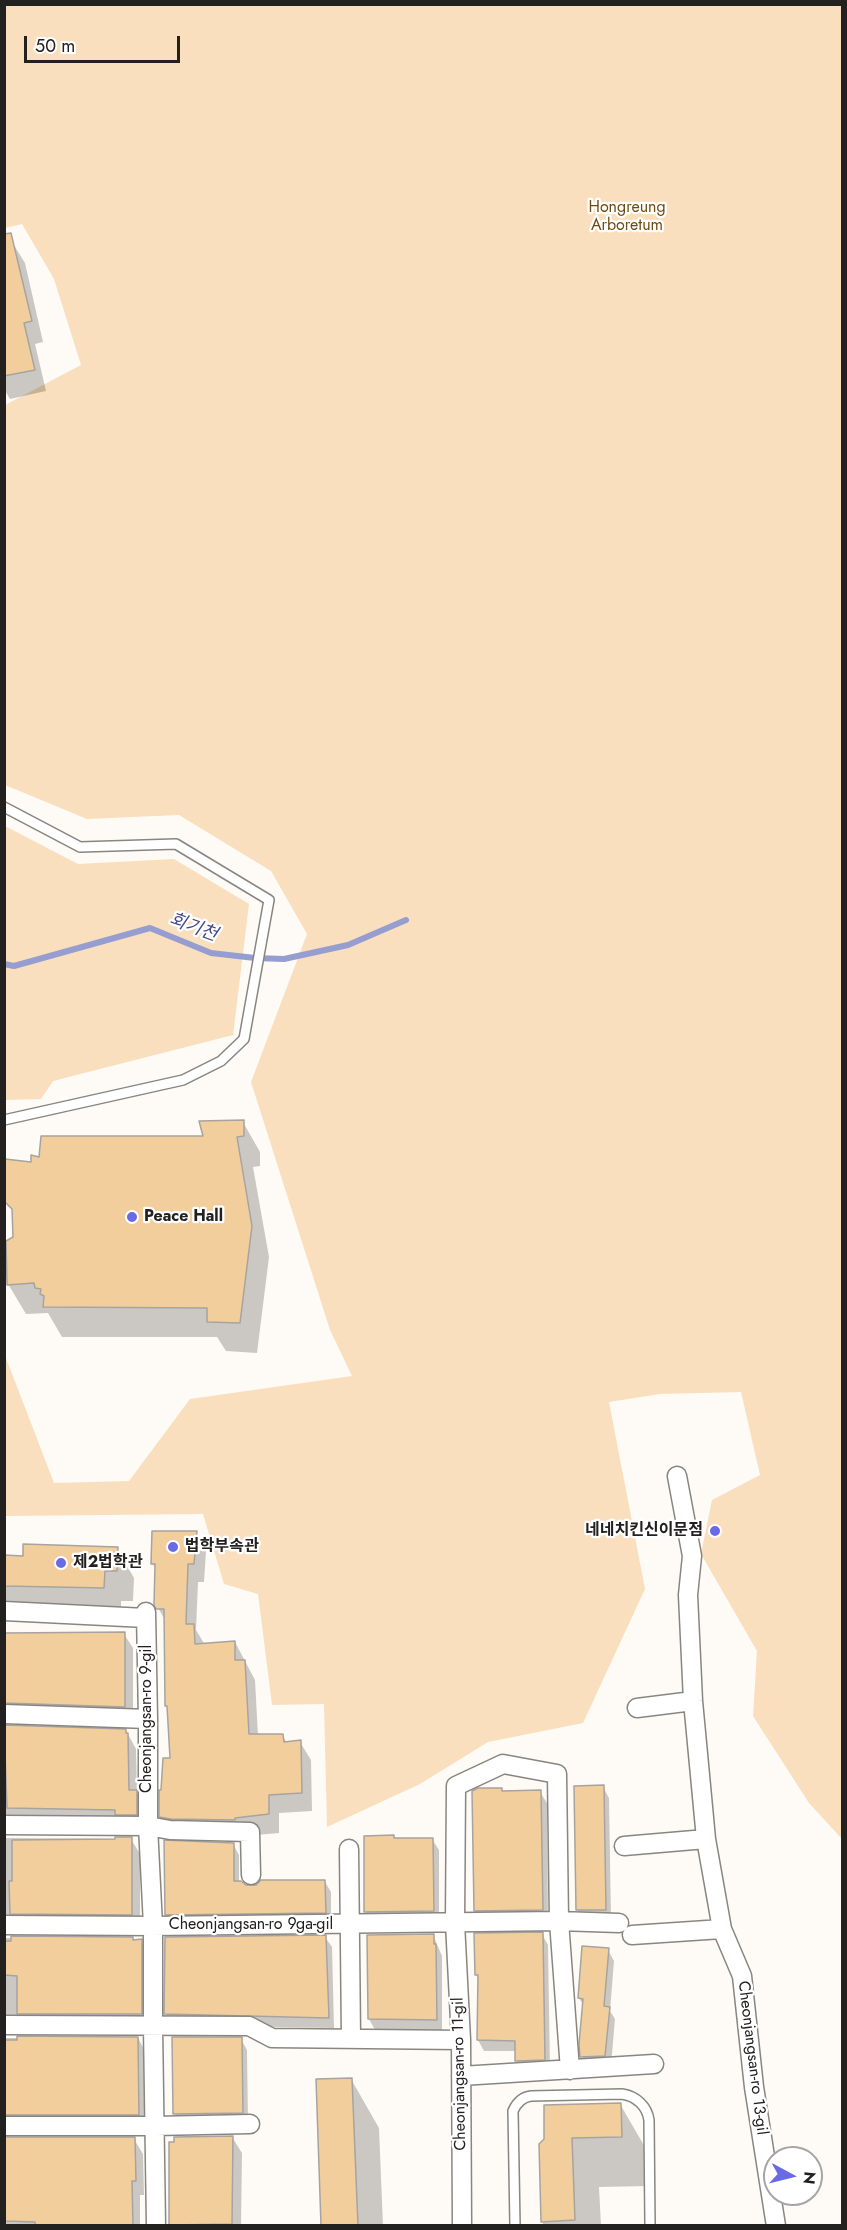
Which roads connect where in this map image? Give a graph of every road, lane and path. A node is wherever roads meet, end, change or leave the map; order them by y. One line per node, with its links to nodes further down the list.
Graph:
1 (4, 807): 2 (lane)
2 (4, 1120)
3 (677, 1476): 5 (street, Cheonjangsan-ro 13-gil)
4 (4, 1611): 8 (street, Cheonjangsan-ro 9-gil)
5 (693, 1701): 6 (street); 11 (street, Cheonjangsan-ro 13-gil)
6 (637, 1708)
7 (4, 1714): 8 (street)
8 (148, 1719): 10 (street, Cheonjangsan-ro 9-gil)
9 (4, 1825): 10 (street)
10 (148, 1826): 14 (street); 19 (street, Cheonjangsan-ro 9-gil)
11 (706, 1839): 12 (street); 20 (street, Cheonjangsan-ro 13-gil)
12 (624, 1845)
13 (349, 1849): 17 (street, Cheonjangsan-ro 9ga-gil)
14 (251, 1875)
15 (559, 1921): 16 (street, Cheonjangsan-ro 9ga-gil); 16 (street); 20 (street, Cheonjangsan-ro 9ga-gil); 26 (street)
16 (455, 1923): 17 (street, Cheonjangsan-ro 9ga-gil); 24 (street, Cheonjangsan-ro 11-gil)
17 (349, 1924): 19 (street, Cheonjangsan-ro 9ga-gil); 23 (street, Cheonjangsan-ro 9ga-gil)
18 (4, 1925): 19 (street, Cheonjangsan-ro 9ga-gil)
19 (153, 1926): 22 (street, Cheonjangsan-ro 9-gil)
20 (722, 1929): 35 (street, Cheonjangsan-ro 13-gil)
21 (4, 2025): 22 (street)
22 (153, 2027): 23 (street); 30 (street, Cheonjangsan-ro 9-gil)
23 (351, 2038): 24 (street)
24 (461, 2040): 27 (street, Cheonjangsan-ro 11-gil)
25 (654, 2064): 26 (street)
26 (570, 2070): 27 (street)
27 (461, 2076): 33 (street, Cheonjangsan-ro 11-gil)
28 (250, 2124): 30 (street)
29 (4, 2126): 30 (street)
30 (155, 2127): 32 (street, Cheonjangsan-ro 9-gil)
31 (649, 2225): 34 (lane)
32 (156, 2226)
33 (462, 2226)
34 (515, 2226)
35 (776, 2226)

